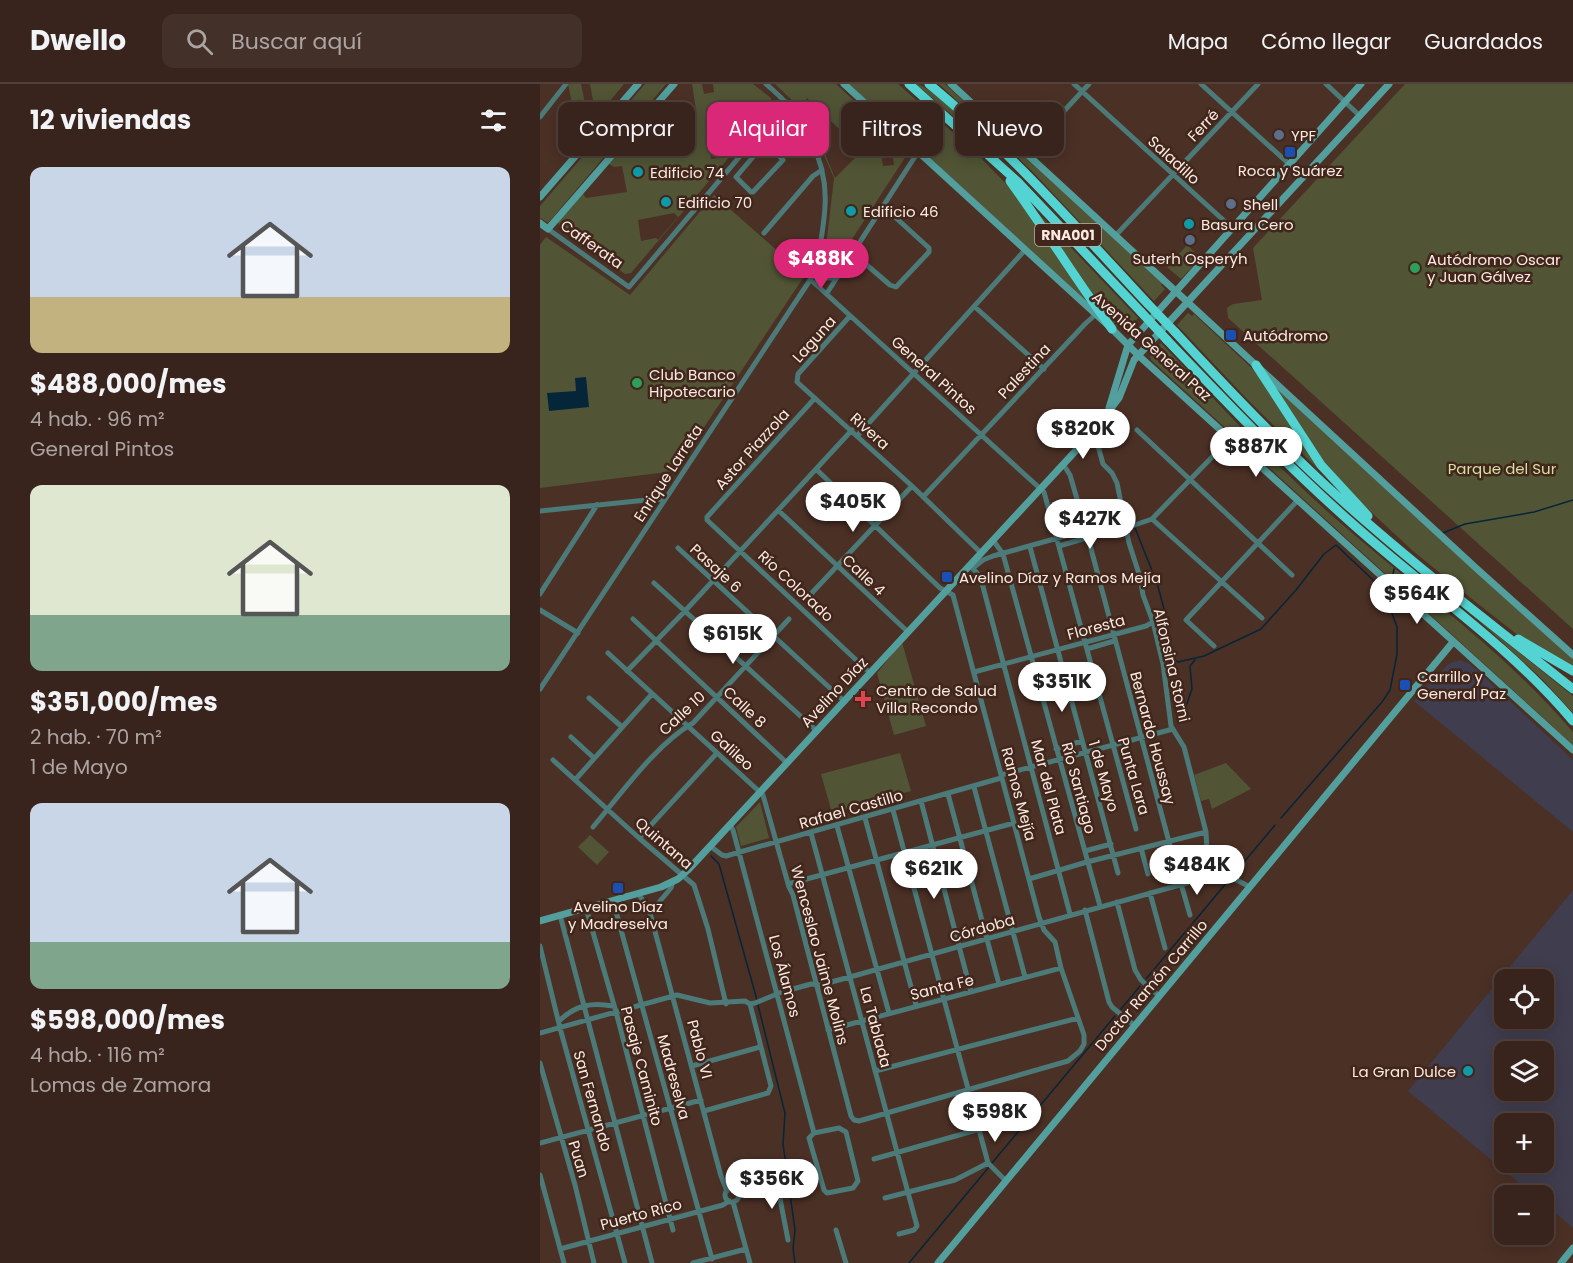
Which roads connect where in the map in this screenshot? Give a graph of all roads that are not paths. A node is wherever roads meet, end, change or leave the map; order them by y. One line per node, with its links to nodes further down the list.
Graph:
1 (566, 84): 24 (street)
2 (638, 84): 36 (street)
3 (674, 84): 40 (street)
4 (766, 84): 17 (street)
5 (844, 84): 18 (street, Avenida General Paz)
6 (909, 84): 31 (highway, Avenida General Paz / RNA001)
7 (929, 84): 95 (highway, Avenida General Paz / RNA001, bridge)
8 (951, 84): 19 (street)
9 (1074, 84): 16 (street, Saladillo)
10 (1089, 84): 16 (street)
11 (1201, 84): 22 (street)
12 (1258, 84): 22 (street, Ferré)
13 (1326, 84): 20 (street)
14 (1361, 84): 20 (street)
15 (1389, 84): 23 (street, Avelino Díaz)
16 (1082, 91): 21 (street); 35 (street, Saladillo)
17 (786, 102)
18 (864, 102)
19 (971, 102)
20 (1345, 102): 23 (street); 33 (street)
21 (1064, 111)
22 (1231, 112): 33 (street); 35 (street, Ferré)
23 (1360, 116): 50 (street, Avelino Díaz)
24 (540, 117)
25 (740, 156): 40 (street, Cafferata)
26 (746, 156): 32 (street)
27 (818, 156): 34 (street)
28 (916, 156): 37 (street)
29 (922, 156): 43 (street, Avenida General Paz)
30 (1030, 156): 42 (street)
31 (994, 159): 54 (highway); 140 (highway, Avenida General Paz / RNA001, bridge)
32 (750, 160): 32 (street)
33 (1289, 164): 39 (street)
34 (822, 170): 41 (street); 45 (street)
35 (1173, 176): 39 (street, Saladillo); 42 (street, Ferré)
36 (540, 197)
37 (884, 207): 44 (street); 44 (street)
38 (540, 224): 40 (street, Cafferata)
39 (1232, 228): 48 (street)
40 (548, 230)
41 (764, 233)
42 (1116, 235): 48 (street)
43 (1025, 250): 51 (street); 52 (street, Avenida General Paz)
44 (853, 253): 46 (street)
45 (816, 271): 46 (street); 47 (street, Enrique Larreta)
46 (836, 278): 49 (street)
47 (811, 280): 49 (street, General Pintos); 75 (street, Enrique Larreta)
48 (1176, 290): 50 (street); 55 (street)
49 (827, 293): 53 (street, General Pintos)
50 (1189, 302): 56 (street, Avelino Díaz); 57 (street)
51 (975, 307): 58 (street); 59 (street)
52 (1095, 315): 54 (street, Avenida General Paz); 58 (street, Palestina)
53 (850, 316): 59 (street, General Pintos); 60 (street, Laguna)
54 (1112, 329): 55 (street, Avenida General Paz)
55 (1128, 345): 56 (street, Avenida General Paz); 62 (street, Avelino Díaz)
56 (1139, 356): 62 (street, Avelino Díaz); 76 (street, Avenida General Paz)
57 (1256, 365): 95 (highway); 126 (street)
58 (1044, 369): 66 (street, Palestina)
59 (913, 374): 66 (street, General Pintos); 67 (street)
60 (796, 378): 61 (street, Rivera)
61 (815, 398): 63 (street, Rivera); 80 (street, Astor Piazzola)
62 (1107, 416): 65 (street, Avelino Díaz)
63 (852, 430): 67 (street, Rivera); 70 (street)
64 (1137, 430): 71 (street)
65 (1094, 431): 69 (street, Avelino Díaz); 83 (street, Alfonsina Storni)
66 (982, 434): 73 (street, General Pintos); 74 (street, Palestina)
67 (858, 435): 72 (street, Rivera)
68 (1214, 455): 71 (street)
69 (1063, 464): 73 (street, Avelino Díaz); 85 (street, Bernardo Houssay)
70 (816, 469): 78 (street); 82 (street, Ramos Mejía)
71 (1190, 479): 81 (street); 90 (street)
72 (912, 486): 74 (street, Rivera); 82 (street)
73 (1041, 488): 87 (street, Punta Lara); 89 (street, Avelino Díaz)
74 (923, 497): 96 (street, Rivera)
75 (666, 498): 77 (street); 114 (street, Enrique Larreta)
76 (1298, 500): 90 (street); 121 (street, Avenida General Paz)
77 (597, 505): 79 (street); 105 (street)
78 (778, 510): 94 (street); 98 (street, Calle 4)
79 (540, 511)
80 (707, 517): 94 (street, Río Colorado)
81 (1152, 519): 83 (street); 101 (street)
82 (875, 526): 98 (street); 104 (street, Ramos Mejía)
83 (1126, 528): 86 (street, Alfonsina Storni)
84 (1115, 529): 85 (street); 86 (street); 88 (street)
85 (1086, 530): 87 (street); 88 (street, Bernardo Houssay)
86 (1128, 537): 112 (street, Alfonsina Storni)
87 (1057, 538): 91 (street, Punta Lara); 92 (street)
88 (1088, 539): 91 (street); 116 (street, Bernardo Houssay)
89 (993, 540): 96 (street, Avelino Díaz); 97 (street, Río Santiago)
90 (1259, 542): 100 (street); 101 (street)
91 (1059, 546): 120 (street, Punta Lara)
92 (1030, 547): 97 (street); 124 (street, 1 de Mayo)
93 (678, 548): 102 (street, Pasaje 6)
94 (740, 550): 102 (street); 133 (street, Río Colorado)
95 (1401, 550): 115 (highway, Avenida General Paz / RNA001)
96 (981, 553): 99 (street, Avelino Díaz)
97 (1003, 554): 99 (street); 127 (street, Río Santiago)
98 (837, 566): 106 (street); 113 (street, Calle 4)
99 (971, 567): 104 (street, Avelino Díaz); 128 (street, Mar del Plata)
100 (1292, 575)
101 (1222, 580): 109 (street); 122 (street)
102 (712, 581): 108 (street); 117 (street, Pasaje 6)
103 (654, 583): 108 (street)
104 (946, 591): 113 (street, Avelino Díaz); 132 (street, Ramos Mejía)
105 (540, 594)
106 (809, 596)
107 (540, 610): 114 (street)
108 (685, 611): 118 (street); 129 (street)
109 (1262, 618)
110 (633, 619): 118 (street, Calle 8)
111 (789, 619): 117 (street, Calle 10)
112 (1153, 621): 116 (street, Floresta); 143 (street, Alfonsina Storni)
113 (908, 632): 133 (street, Avelino Díaz)
114 (578, 633): 134 (street, Enrique Larreta)
115 (1504, 633): 131 (highway); 135 (highway, Avenida General Paz / RNA001)
116 (1112, 634): 119 (street, Bernardo Houssay); 120 (street, Floresta)
117 (774, 637): 129 (street, Calle 10); 139 (street, Pasaje 6)
118 (656, 641): 130 (street); 138 (street, Calle 8)
119 (1114, 641): 123 (street); 146 (street, Bernardo Houssay)
120 (1085, 642): 123 (street, Punta Lara); 124 (street, Floresta)
121 (1453, 642): 150 (street, Avenida General Paz); 201 (street, Doctor Ramón Carrillo)
122 (1214, 646)
123 (1087, 649): 148 (street, Punta Lara)
124 (1058, 650): 127 (street, Floresta); 147 (street, 1 de Mayo)
125 (608, 654): 130 (street, Galileo)
126 (1573, 655)
127 (1031, 657): 128 (street, Floresta); 149 (street, Río Santiago)
128 (1003, 664): 132 (street, Floresta); 157 (street, Mar del Plata)
129 (746, 667): 138 (street, Calle 10); 144 (street)
130 (627, 671): 136 (street, Galileo)
131 (1573, 671)
132 (974, 672): 158 (street, Ramos Mejía)
133 (870, 673): 139 (street, Avelino Díaz)
134 (540, 689)
135 (1573, 689)
136 (652, 694): 141 (street, Galileo); 142 (street)
137 (589, 698): 142 (street)
138 (717, 698): 141 (street, Calle 10); 156 (street, Calle 8)
139 (844, 701): 144 (street, Avelino Díaz)
140 (1573, 721)
141 (687, 726): 151 (street, Galileo); 164 (street, Calle 10)
142 (622, 727): 153 (street)
143 (1173, 729): 146 (street, Rafael Castillo); 174 (street, Alfonsina Storni)
144 (817, 731): 156 (street, Avelino Díaz)
145 (571, 736): 153 (street)
146 (1141, 739): 148 (street, Rafael Castillo); 177 (street, Bernardo Houssay)
147 (1082, 741): 149 (street); 152 (street, 1 de Mayo)
148 (1113, 746): 152 (street, Rafael Castillo); 171 (street, Punta Lara)
149 (1056, 749): 155 (street, Río Santiago)
150 (1573, 750)
151 (717, 753): 161 (street, Galileo); 175 (street)
152 (1085, 753): 155 (street, Rafael Castillo); 179 (street, 1 de Mayo)
153 (594, 758): 159 (street)
154 (553, 760): 159 (street, Quintana)
155 (1059, 760): 157 (street, Rafael Castillo); 183 (street, Río Santiago)
156 (787, 763): 161 (street, Avelino Díaz)
157 (1031, 767): 158 (street, Rafael Castillo); 190 (street, Mar del Plata)
158 (1001, 777): 160 (street, Rafael Castillo); 167 (street, Ramos Mejía)
159 (575, 780): 164 (street, Quintana)
160 (974, 787): 162 (street, Rafael Castillo); 172 (street)
161 (761, 792): 168 (street, Avelino Díaz); 178 (street, Wenceslao Jaime Molins)
162 (948, 794): 163 (street, Rafael Castillo); 176 (street)
163 (921, 801): 165 (street, Rafael Castillo); 180 (street)
164 (607, 810): 170 (street, Calle 10); 175 (street, Quintana)
165 (893, 810): 166 (street, Rafael Castillo); 185 (street)
166 (865, 818): 169 (street, Rafael Castillo); 187 (street)
167 (1014, 824): 172 (street); 196 (street, Ramos Mejía)
168 (730, 825): 181 (street, Avelino Díaz); 184 (street, Los Álamos)
169 (837, 825): 173 (street, Rafael Castillo); 189 (street)
170 (593, 827)
171 (1136, 829)
172 (986, 830): 176 (street); 216 (street)
173 (812, 832): 178 (street, Rafael Castillo); 195 (street, La Tablada)
174 (1206, 832): 177 (street); 191 (street, Alfonsina Storni)
175 (639, 838): 194 (street, Quintana)
176 (960, 838): 180 (street); 217 (street)
177 (1168, 842): 182 (street); 200 (street, Bernardo Houssay)
178 (777, 843): 184 (street, Rafael Castillo); 199 (street, Wenceslao Jaime Molins)
179 (1111, 844): 183 (street); 186 (street, 1 de Mayo)
180 (932, 845): 185 (street); 219 (street)
181 (711, 846): 184 (street, Rafael Castillo); 194 (street, Avelino Díaz)
182 (1141, 848): 186 (street); 193 (street)
183 (1085, 851): 188 (street, Río Santiago)
184 (740, 853): 230 (street, Los Álamos)
185 (905, 853): 187 (street); 221 (street)
186 (1114, 855): 188 (street); 192 (street, 1 de Mayo)
187 (876, 861): 189 (street); 222 (street)
188 (1087, 862): 190 (street); 207 (street, Río Santiago)
189 (849, 868): 195 (street); 224 (street)
190 (1059, 870): 196 (street); 211 (street, Mar del Plata)
191 (1221, 872): 200 (street, Córdoba); 201 (street)
192 (1118, 873)
193 (1148, 874)
194 (682, 875): 197 (street, Avelino Díaz); 235 (street, Quintana)
195 (823, 875): 198 (street); 225 (street, La Tablada)
196 (1029, 879): 215 (street, Ramos Mejía)
197 (673, 881): 203 (street, Avelino Díaz); 210 (street)
198 (797, 882): 199 (street); 204 (street)
199 (788, 884): 204 (street, Wenceslao Jaime Molins)
200 (1181, 884): 202 (street, Córdoba); 213 (street, Bernardo Houssay)
201 (1250, 887): 232 (street, Doctor Ramón Carrillo)
202 (1150, 893): 206 (street, Córdoba); 220 (street)
203 (638, 894): 205 (street, Avelino Díaz); 210 (street, Pablo VI)
204 (793, 895): 227 (street, Wenceslao Jaime Molins)
205 (613, 901): 208 (street, Avelino Díaz); 237 (street, Madreselva)
206 (1117, 902): 207 (street, Córdoba); 232 (street)
207 (1100, 906): 209 (street, Córdoba)
208 (586, 908): 212 (street, Avelino Díaz); 239 (street, Pasaje Caminito)
209 (1085, 910): 211 (street, Córdoba); 245 (street)
210 (650, 913): 231 (street, Pablo VI)
211 (1070, 914): 215 (street, Córdoba)
212 (560, 915): 214 (street, Avelino Díaz); 236 (street)
213 (1190, 915)
214 (540, 921)
215 (1041, 923): 216 (street, Córdoba); 223 (street, Ramos Mejía)
216 (1014, 932): 217 (street, Córdoba); 226 (street)
217 (987, 940): 219 (street, Córdoba); 228 (street)
218 (540, 946): 243 (street, San Fernando)
219 (958, 947): 221 (street, Córdoba); 229 (street)
220 (1165, 948)
221 (931, 954): 222 (street, Córdoba); 233 (street)
222 (904, 962): 224 (street, Córdoba); 238 (street)
223 (1061, 968): 226 (street, Santa Fe); 241 (street, Ramos Mejía)
224 (877, 970): 225 (street, Córdoba); 240 (street)
225 (850, 977): 227 (street, Córdoba); 244 (street, La Tablada)
226 (1025, 977): 228 (street, Santa Fe)
227 (816, 984): 230 (street, Córdoba); 247 (street, Wenceslao Jaime Molins)
228 (999, 984): 229 (street, Santa Fe)
229 (971, 992): 233 (street, Santa Fe)
230 (778, 994): 234 (street, Córdoba); 264 (street, Los Álamos)
231 (673, 996): 235 (street); 237 (street); 252 (street, Pablo VI)
232 (1160, 996): 245 (street, Doctor Ramón Carrillo)
233 (943, 999): 238 (street, Santa Fe); 250 (street)
234 (755, 1003): 235 (street); 249 (street)
235 (726, 1004)
236 (584, 1005): 239 (street); 242 (street); 243 (street)
237 (642, 1005): 239 (street); 256 (street, Madreselva)
238 (916, 1005): 240 (street, Santa Fe)
239 (615, 1009): 242 (street); 259 (street, Pasaje Caminito)
240 (889, 1013): 244 (street, Santa Fe)
241 (1078, 1018): 250 (street); 254 (street, Ramos Mejía)
242 (588, 1020): 246 (street); 261 (street)
243 (559, 1021): 246 (street, San Fernando)
244 (862, 1021): 247 (street, Santa Fe); 253 (street, La Tablada)
245 (1135, 1026): 271 (street, Doctor Ramón Carrillo)
246 (560, 1028): 248 (street); 263 (street, San Fernando)
247 (828, 1030): 258 (street, Wenceslao Jaime Molins)
248 (540, 1033)
249 (760, 1047): 252 (street); 257 (street)
250 (956, 1049): 253 (street); 254 (street)
251 (540, 1063): 265 (street, Puan)
252 (692, 1066): 255 (street, Pablo VI)
253 (875, 1071): 258 (street, La Tablada)
254 (968, 1090): 258 (street); 262 (street)
255 (700, 1100): 256 (street); 257 (street, Pablo VI)
256 (670, 1108): 259 (street); 278 (street, Madreselva)
257 (704, 1111): 272 (street, Pablo VI)
258 (886, 1113): 267 (street, La Tablada)
259 (642, 1115): 261 (street); 279 (street, Pasaje Caminito)
260 (1023, 1117): 262 (street)
261 (616, 1123): 263 (street); 280 (street)
262 (979, 1128): 267 (street); 269 (street)
263 (589, 1130): 265 (street); 283 (street, San Fernando)
264 (814, 1133): 264 (street)
265 (560, 1138): 266 (street); 286 (street, Puan)
266 (540, 1143)
267 (897, 1152): 268 (street); 274 (street, La Tablada)
268 (874, 1159)
269 (990, 1165): 271 (street); 274 (street)
270 (540, 1175): 275 (street)
271 (1006, 1181): 298 (street, Doctor Ramón Carrillo)
272 (727, 1191): 273 (street); 277 (street)
273 (738, 1191): 277 (street); 285 (street)
274 (908, 1192): 276 (street); 284 (street, La Tablada)
275 (542, 1193): 288 (street)
276 (885, 1198)
277 (731, 1202): 278 (street, Puerto Rico); 289 (street)
278 (698, 1211): 279 (street, Puerto Rico); 290 (street, Madreselva)
279 (670, 1219): 280 (street, Puerto Rico); 281 (street, Pasaje Caminito)
280 (643, 1226): 283 (street, Puerto Rico); 294 (street)
281 (673, 1230)
282 (836, 1230): 297 (street)
283 (617, 1233): 286 (street, Puerto Rico); 293 (street, San Fernando)
284 (899, 1234)
285 (788, 1239)
286 (588, 1240): 288 (street, Puerto Rico); 292 (street, Puan)
287 (1573, 1248): 299 (street)
288 (560, 1249): 291 (street)
289 (746, 1249): 290 (street); 296 (street)
290 (712, 1259): 295 (street)
291 (564, 1263)
292 (594, 1263)
293 (625, 1263)
294 (652, 1263)
295 (696, 1263)
296 (750, 1263)
297 (846, 1263)
298 (938, 1263)
299 (1561, 1263)

